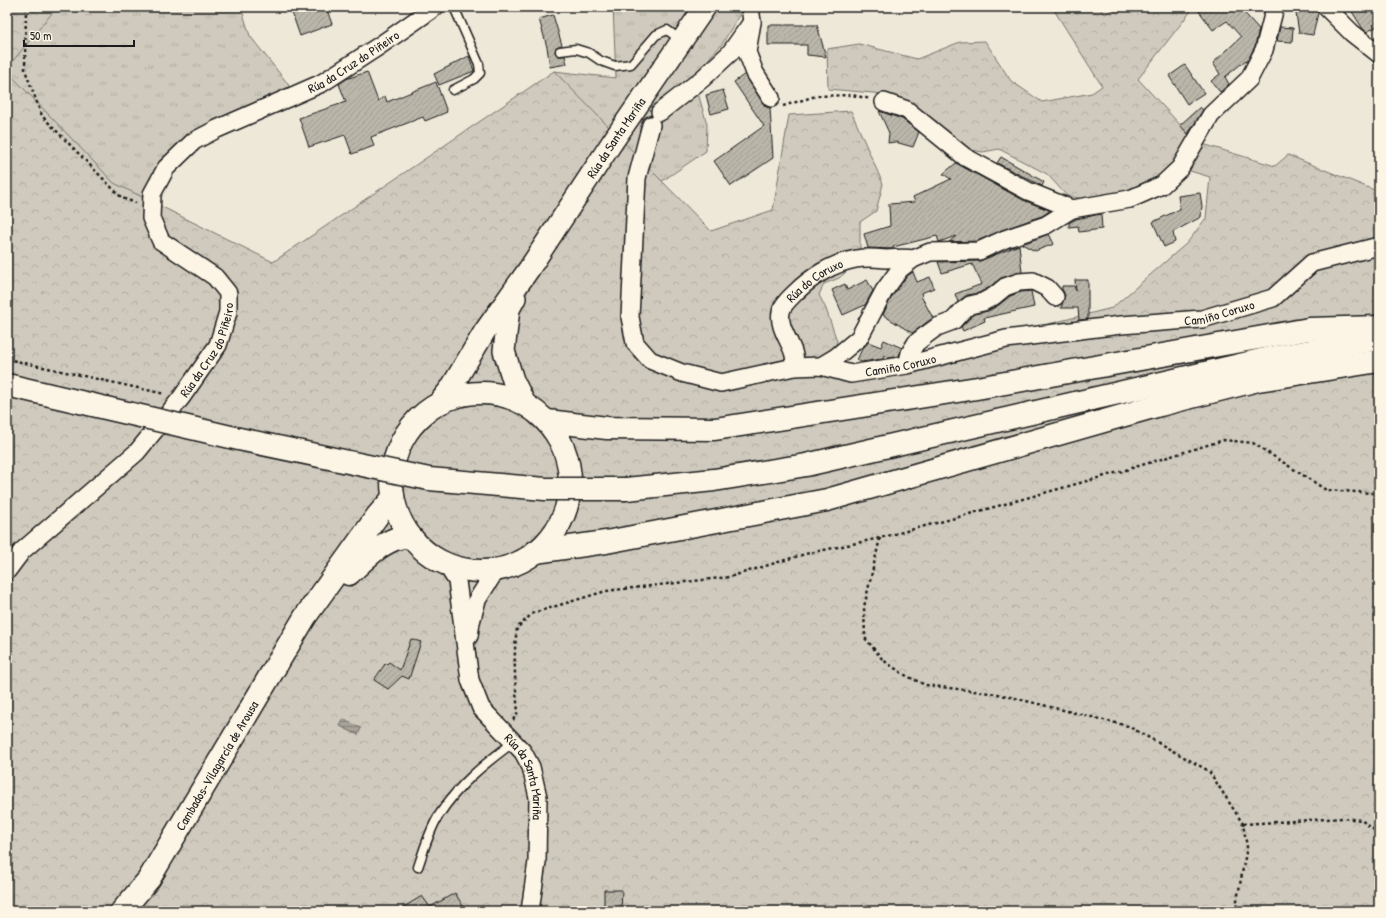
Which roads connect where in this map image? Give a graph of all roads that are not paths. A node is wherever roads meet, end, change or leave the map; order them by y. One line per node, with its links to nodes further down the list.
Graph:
1 (435, 7): 36 (street, Rúa da Cruz do Piñeiro)
2 (454, 7): 11 (lane)
3 (705, 7): 7 (street, Rúa da Santa Mariña)
4 (1275, 7): 16 (street)
5 (1326, 7): 9 (street)
6 (751, 15): 12 (street); 14 (street)
7 (682, 40): 8 (lane); 10 (street, Rúa da Santa Mariña)
8 (560, 51)
9 (1379, 54)
10 (648, 89): 14 (street); 15 (street, Rúa da Santa Mariña)
11 (453, 90)
12 (771, 98)
13 (884, 102): 16 (street)
14 (655, 119): 15 (street); 26 (street, Camiño Coruxo)
15 (625, 123): 19 (street, Rúa da Santa Mariña)
16 (1072, 209): 18 (street, Rúa do Coruxo)
17 (1379, 246): 24 (street, Camiño Coruxo)
18 (913, 259): 25 (street, Rúa do Coruxo); 26 (street, Rúa do Coruxo)
19 (529, 269): 28 (street, Rúa da Santa Mariña); 29 (street, Rúa da Santa Mariña)
20 (1055, 297): 24 (street)
21 (1379, 327): 30 (highway)
22 (1379, 339): 27 (highway, bridge)
23 (1379, 361): 33 (highway)
24 (907, 365): 25 (street, Camiño Coruxo)
25 (821, 366): 26 (street, Camiño Coruxo)
26 (794, 367)
27 (7, 385)
28 (439, 403): 29 (highway); 31 (highway)
29 (525, 404): 30 (highway)
30 (547, 421): 33 (highway)
31 (393, 498): 32 (highway); 37 (highway)
32 (411, 537): 34 (highway); 37 (highway)
33 (535, 552): 35 (highway)
34 (446, 564): 35 (highway); 38 (street, Rúa da Santa Mariña)
35 (496, 570): 38 (street, Rúa da Santa Mariña)
36 (7, 571)
37 (305, 617): 41 (highway, Cambados-Vilagarcía de Arousa)
38 (467, 656): 39 (street, Rúa da Santa Mariña)
39 (509, 737): 40 (lane); 42 (street, Rúa da Santa Mariña)
40 (418, 867)
41 (122, 911)
42 (530, 911)

